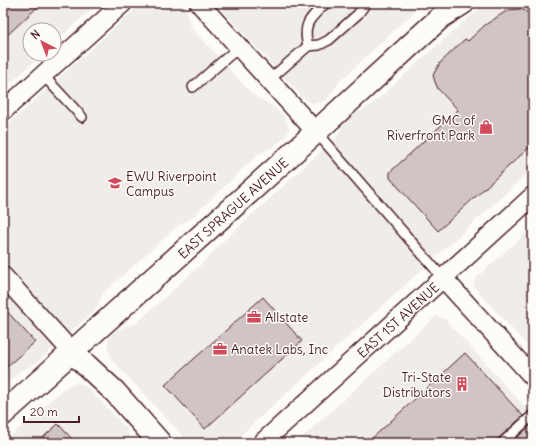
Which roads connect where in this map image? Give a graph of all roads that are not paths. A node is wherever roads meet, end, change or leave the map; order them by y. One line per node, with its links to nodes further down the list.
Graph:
1 (123, 3): 8 (street)
2 (199, 3): 7 (street)
3 (326, 3): 6 (lane)
4 (366, 3): 6 (lane)
5 (463, 3): 13 (main road, EAST SPRAGUE AVENUE)
6 (308, 46): 9 (lane)
7 (239, 47): 9 (street); 10 (lane)
8 (43, 75): 11 (street); 12 (lane)
9 (269, 80): 13 (street)
10 (193, 87)
11 (3, 111)
12 (82, 117)
13 (316, 132): 16 (lane); 17 (main road, EAST SPRAGUE AVENUE)
14 (533, 196): 16 (street, EAST 1ST AVENUE)
15 (3, 276): 17 (street)
16 (443, 278): 18 (street); 22 (street, EAST 1ST AVENUE)
17 (71, 351): 19 (main road, EAST SPRAGUE AVENUE); 21 (main road)
18 (533, 377)
19 (3, 414)
20 (533, 415): 23 (lane)
21 (160, 443)
22 (262, 443)
23 (502, 443)

